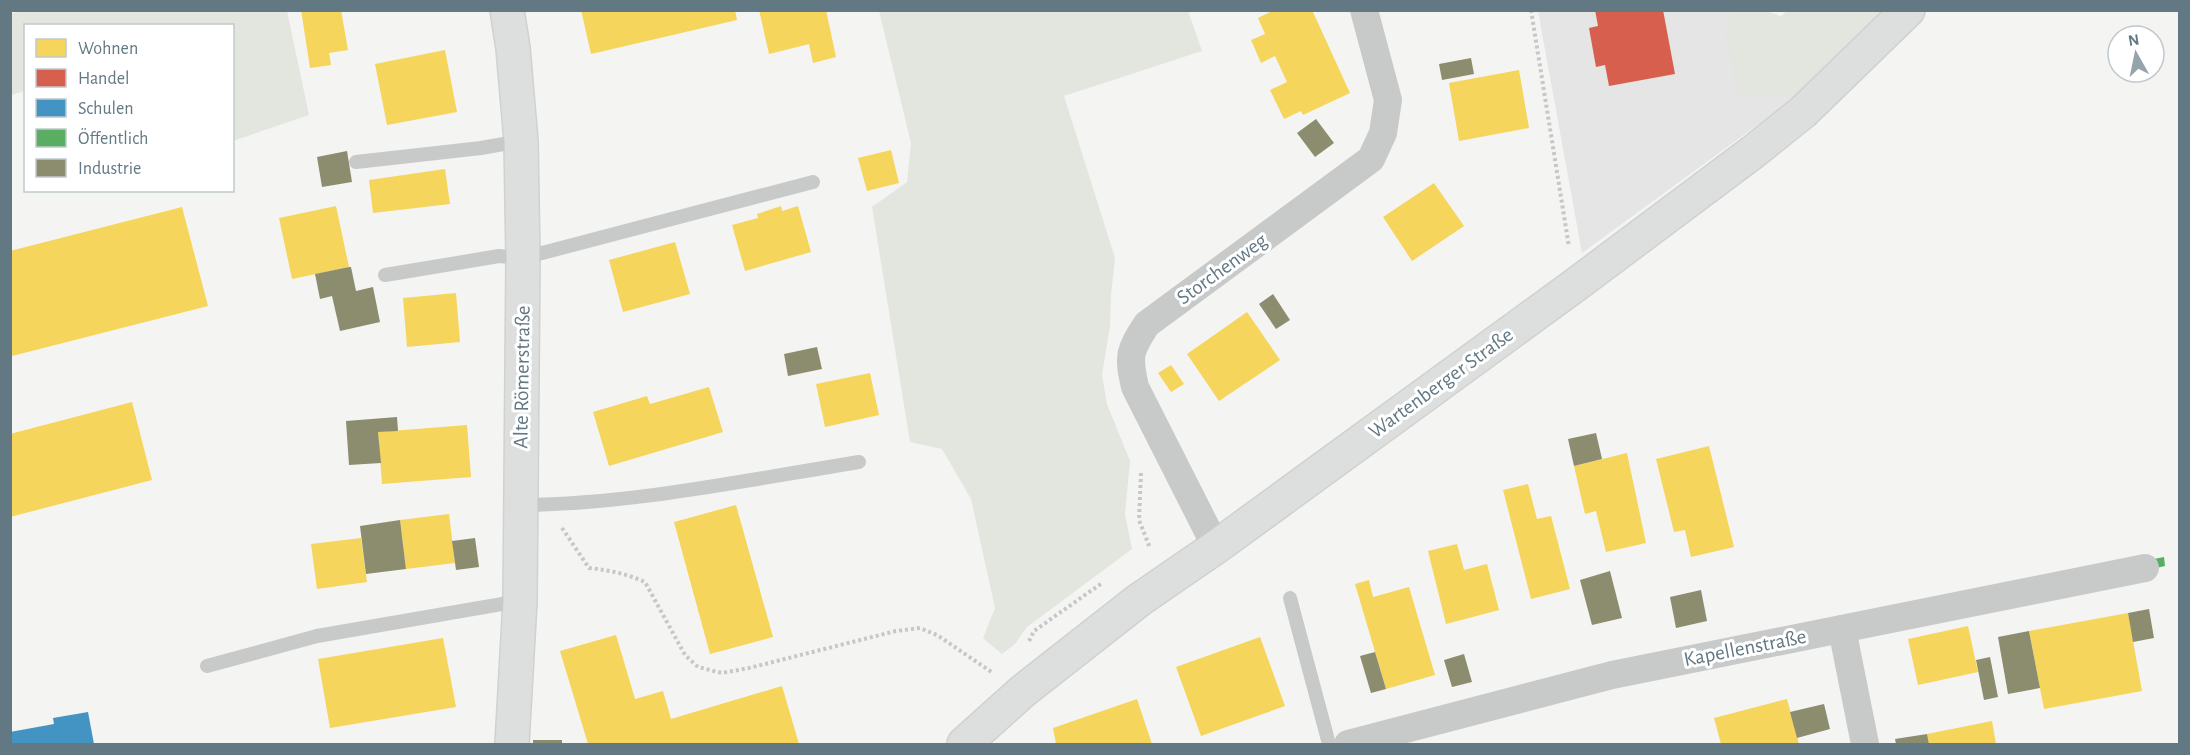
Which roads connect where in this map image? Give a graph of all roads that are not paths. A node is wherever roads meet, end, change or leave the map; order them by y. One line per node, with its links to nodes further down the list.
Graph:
1 (507, 10): 4 (main road, Alte Römerstraße)
2 (1364, 10): 11 (street, Storchenweg)
3 (1908, 10): 11 (main road, Wartenberger Straße)
4 (521, 141): 5 (lane); 7 (main road, Alte Römerstraße)
5 (357, 162)
6 (813, 182): 7 (lane)
7 (524, 258): 8 (lane); 10 (main road, Alte Römerstraße)
8 (386, 275)
9 (859, 462): 10 (lane)
10 (534, 505): 14 (main road, Alte Römerstraße)
11 (1216, 547): 19 (main road, Wartenberger Straße)
12 (2145, 568): 15 (street, Kapellenstraße)
13 (1290, 598): 20 (lane)
14 (520, 601): 16 (lane); 18 (main road, Alte Römerstraße)
15 (1842, 629): 17 (street, Kapellenstraße); 22 (street)
16 (207, 666)
17 (1393, 738): 21 (street, Kapellenstraße)
18 (512, 744)
19 (964, 744)
20 (1329, 744)
21 (1348, 744)
22 (1865, 744)

